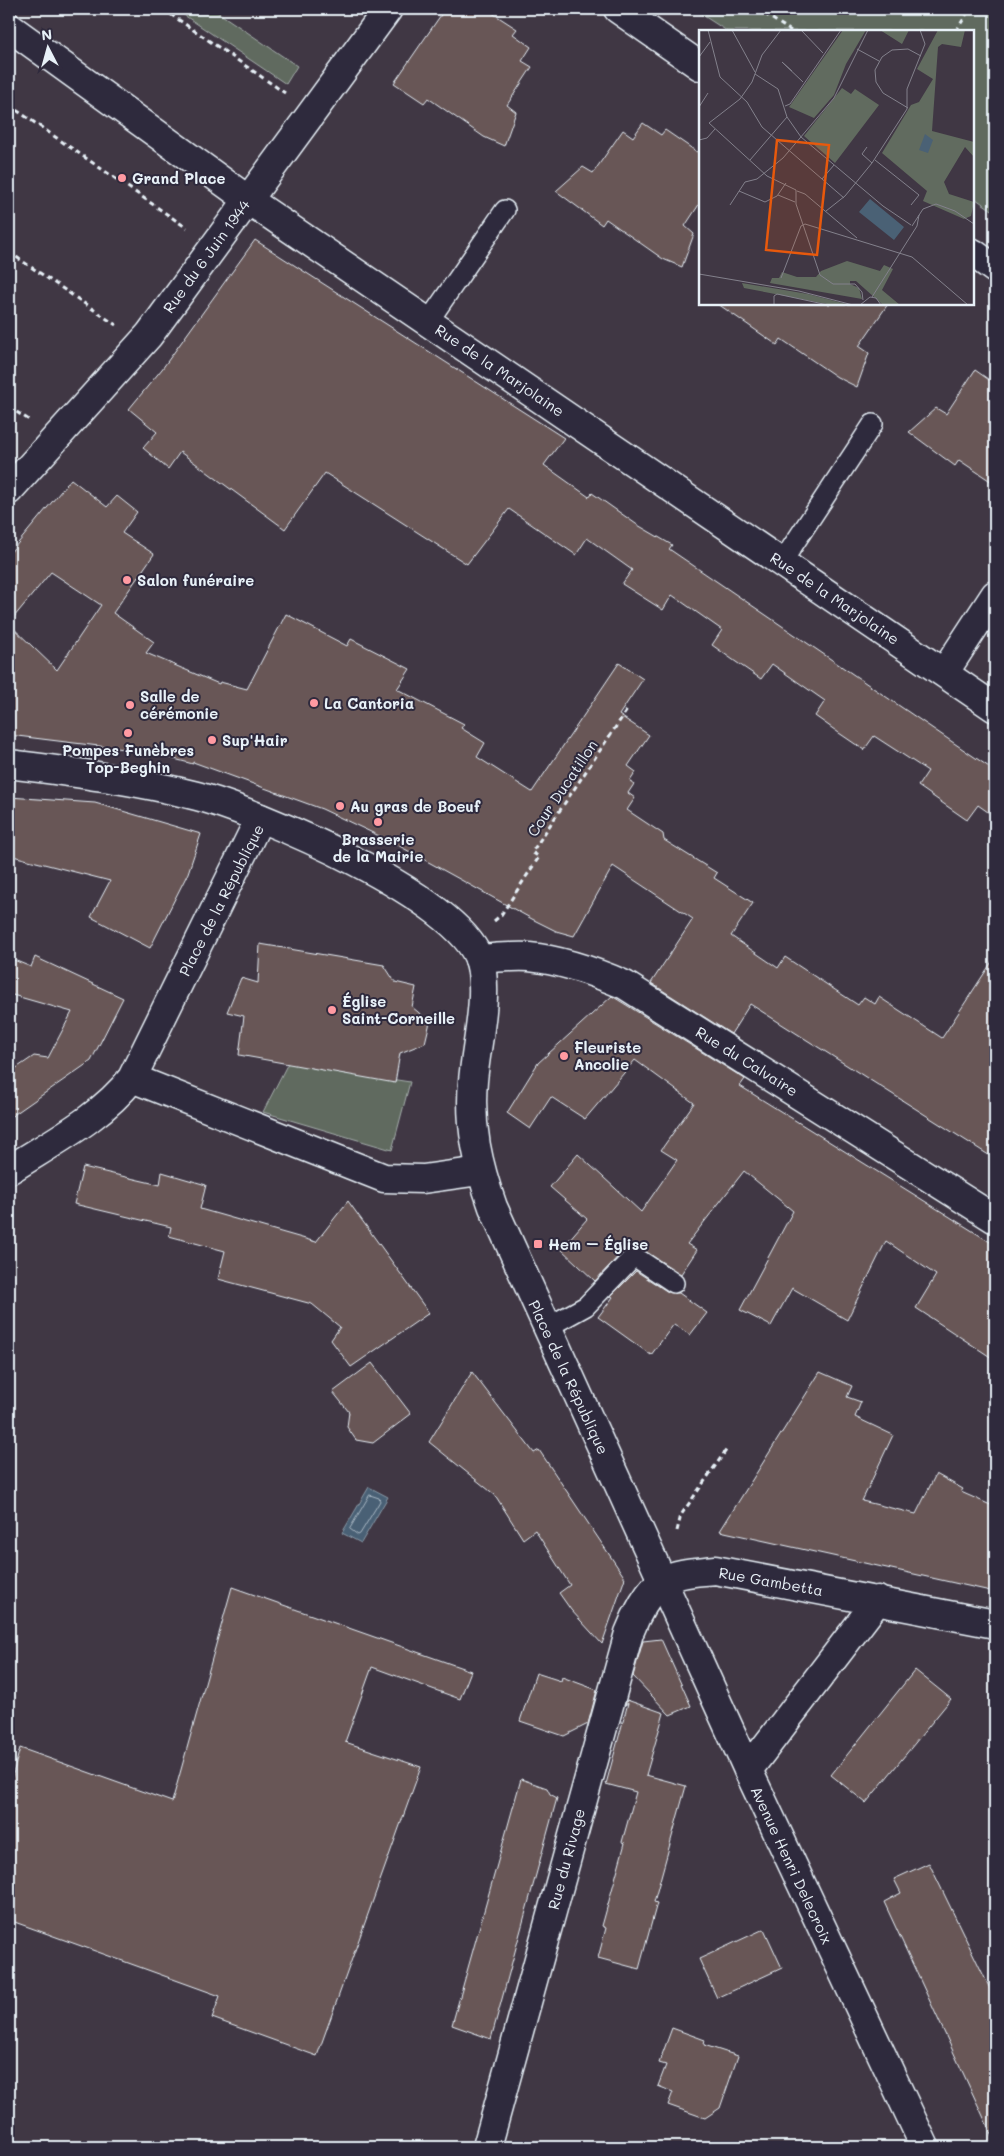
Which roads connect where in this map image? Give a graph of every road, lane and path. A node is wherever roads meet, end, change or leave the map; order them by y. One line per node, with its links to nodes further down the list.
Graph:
1 (163, 9): 11 (path)
2 (388, 9): 11 (street, Rue du 6 Juin 1944)
3 (618, 9): 9 (street)
4 (757, 9): 7 (path)
5 (970, 9): 8 (path)
6 (9, 27): 12 (street, Rue de la Marjolaine)
7 (789, 30)
8 (957, 30)
9 (699, 65)
10 (9, 105): 14 (path)
11 (313, 112): 12 (street, Rue du 6 Juin 1944)
12 (247, 199): 14 (street, Rue du 6 Juin 1944); 18 (street, Rue de la Marjolaine)
13 (506, 210): 18 (lane)
14 (213, 246): 19 (street, Rue du 6 Juin 1944)
15 (9, 252): 19 (path)
16 (974, 254): 17 (street)
17 (995, 269)
18 (428, 322): 22 (street, Rue de la Marjolaine)
19 (142, 343): 21 (street, Rue du 6 Juin 1944)
20 (873, 424): 22 (lane)
21 (9, 490)
22 (782, 562): 24 (street, Rue de la Marjolaine)
23 (995, 595): 24 (street)
24 (944, 673): 25 (street, Rue de la Marjolaine)
25 (995, 708)
26 (626, 710): 29 (path, Cour Ducatillon)
27 (9, 764): 28 (street)
28 (260, 818): 29 (street, Place de la République); 30 (street, Place de la République)
29 (473, 949): 32 (street, Place de la République); 33 (street, Rue du Calvaire)
30 (132, 1078): 31 (street, Place de la République); 32 (street)
31 (9, 1170)
32 (480, 1171): 35 (street, Place de la République)
33 (995, 1219)
34 (674, 1283): 35 (lane)
35 (546, 1328): 37 (street, Place de la République)
36 (727, 1449): 37 (path)
37 (664, 1580): 38 (street, Rue Gambetta); 40 (street, Avenue Henri Delecroix); 41 (street, Rue du Rivage)
38 (878, 1600): 39 (street, Rue Gambetta); 40 (street)
39 (995, 1624)
40 (748, 1770): 42 (street, Avenue Henri Delecroix)
41 (487, 2147)
42 (925, 2147)

